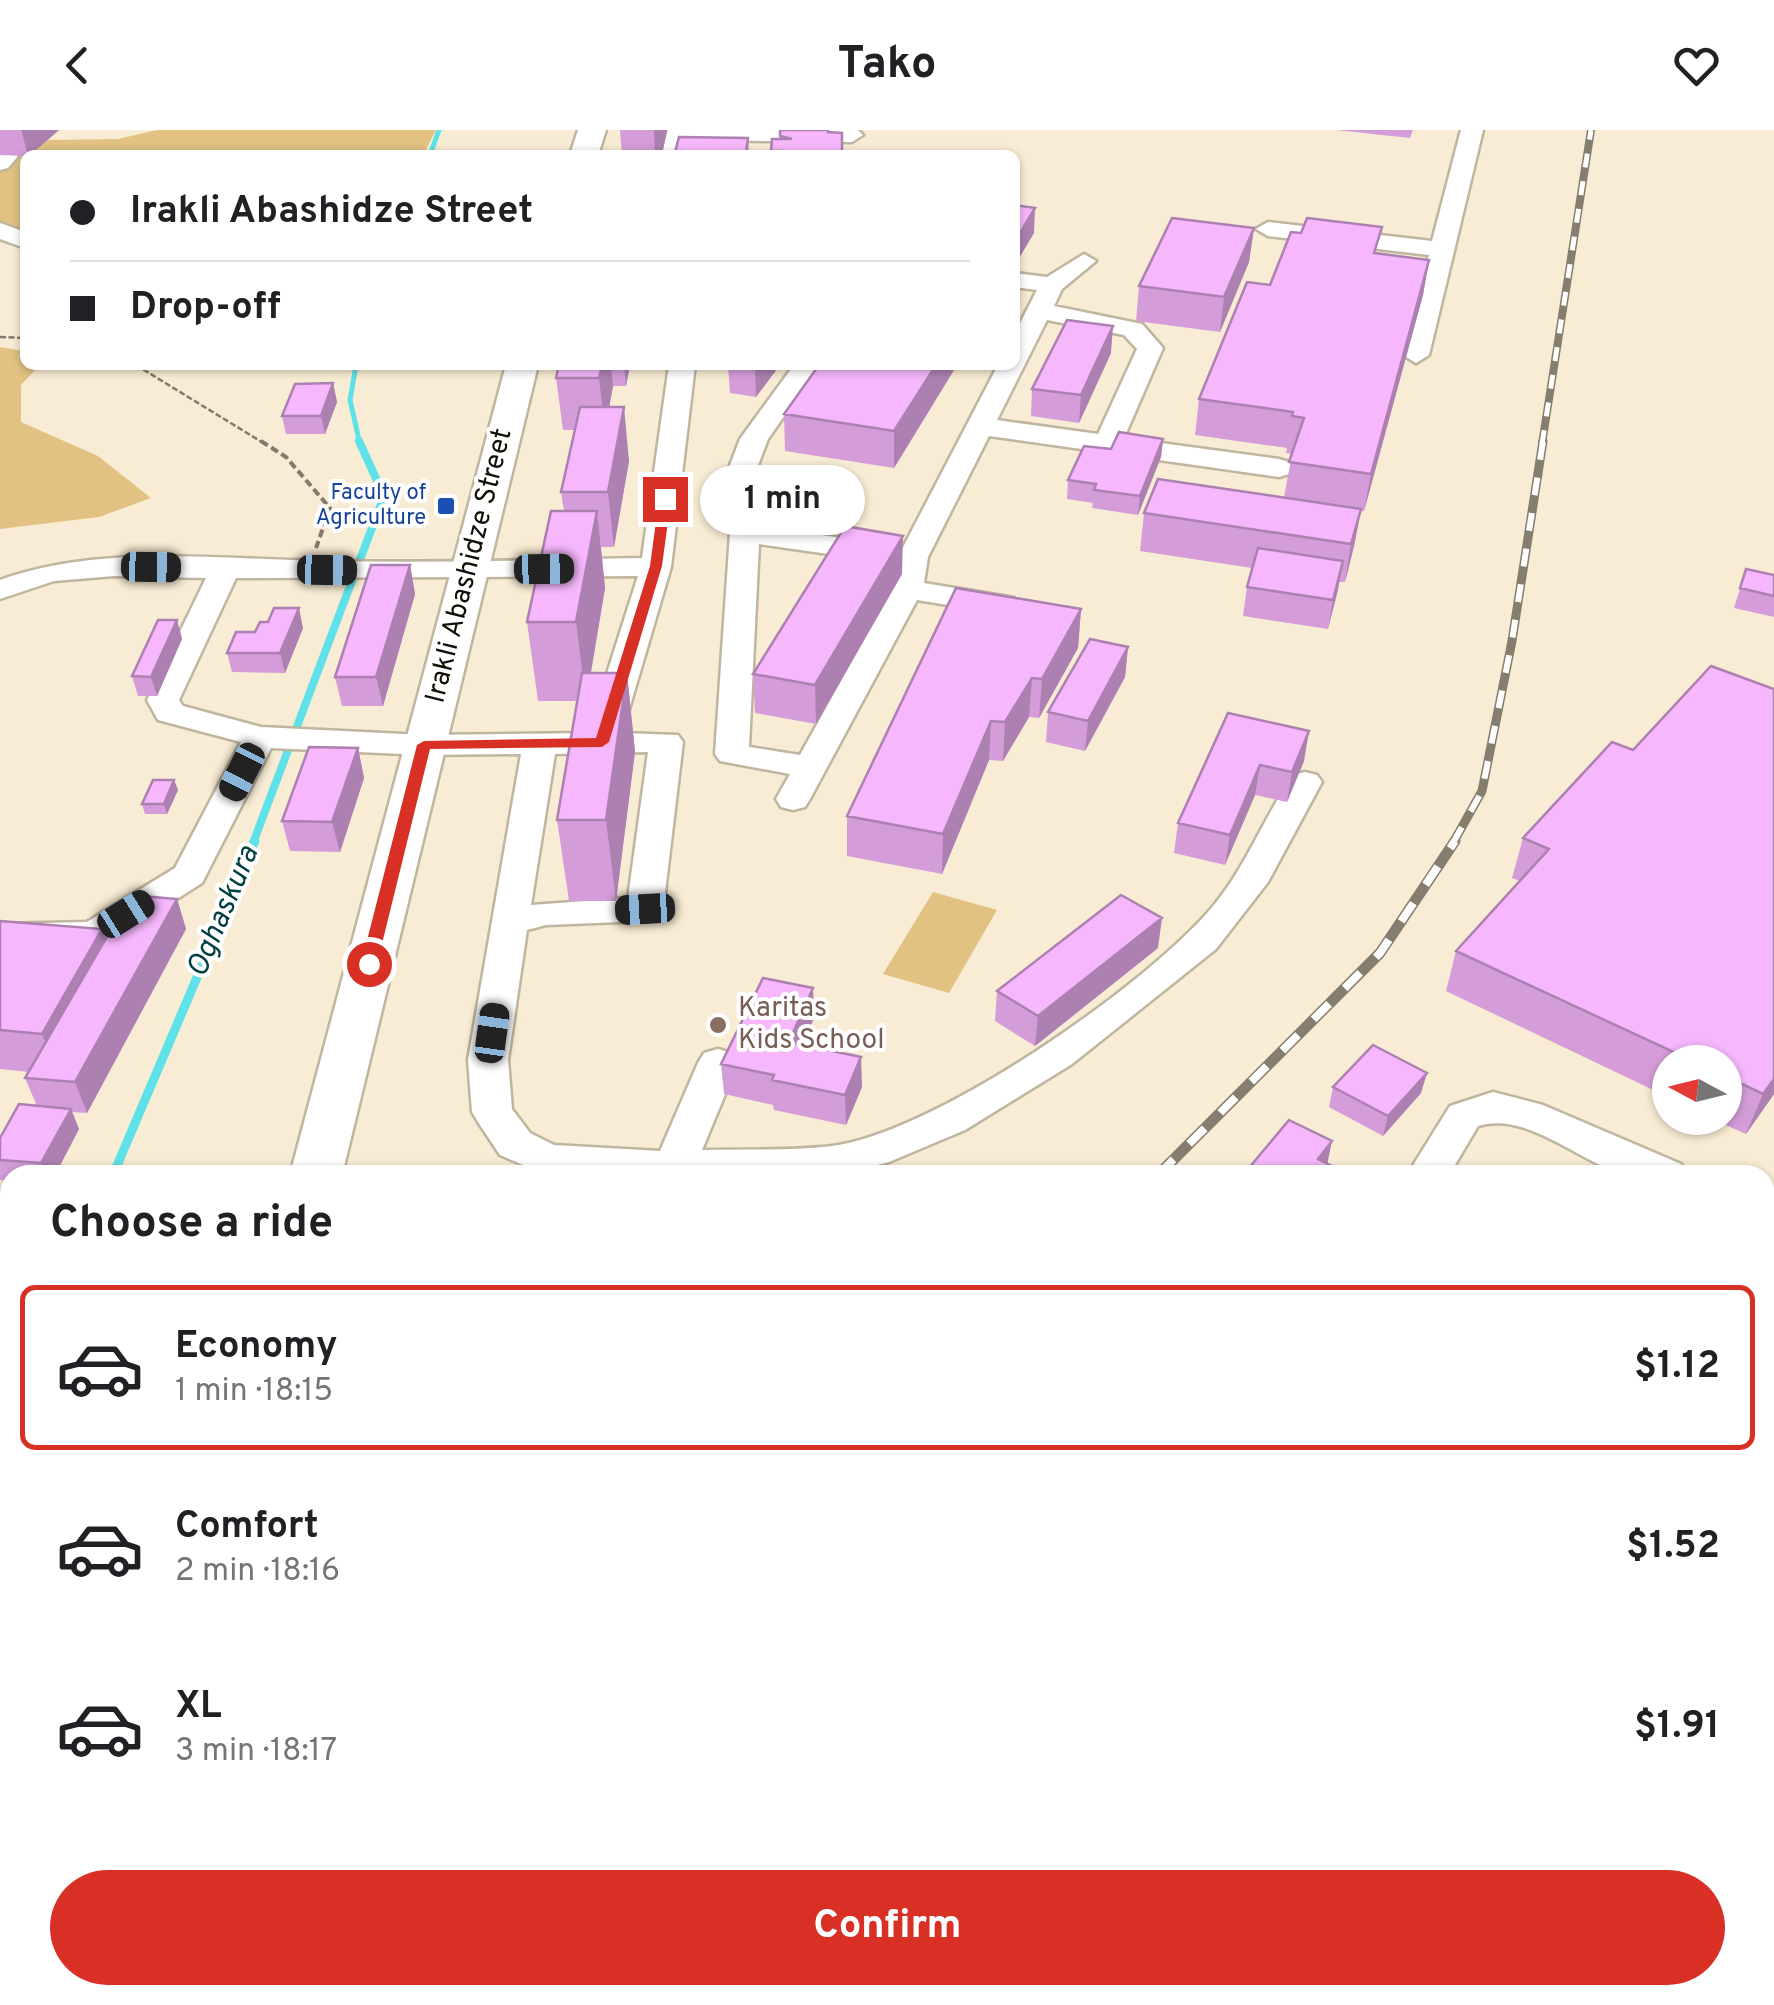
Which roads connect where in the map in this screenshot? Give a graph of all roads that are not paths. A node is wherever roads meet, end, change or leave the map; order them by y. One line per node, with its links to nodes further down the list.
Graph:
1 (1472, 130): 5 (street)
2 (851, 140): 3 (street)
3 (671, 150)
4 (1268, 229): 5 (street)
5 (1440, 249): 12 (street)
6 (1084, 261): 8 (street)
7 (1020, 281): 8 (street)
8 (1052, 286): 9 (street); 10 (street)
9 (1089, 300): 10 (street); 18 (street)
10 (1039, 312): 11 (street)
11 (1020, 348)
12 (1416, 356)
13 (521, 370): 24 (main road, Irakli Abashidze Street)
14 (681, 370): 22 (street)
15 (803, 370): 20 (street)
16 (1009, 370): 17 (street)
17 (980, 426): 18 (street); 21 (street)
18 (1107, 444): 19 (street)
19 (1279, 468)
20 (745, 533): 21 (street); 32 (street)
21 (913, 557): 26 (street)
22 (656, 566): 24 (street); 29 (street)
23 (226, 568): 24 (street); 25 (street); 28 (street)
24 (469, 570): 31 (main road, Irakli Abashidze Street)
25 (7, 582)
26 (907, 589): 27 (street); 32 (street)
27 (1035, 610)
28 (260, 737): 31 (street); 36 (street)
29 (602, 742): 30 (street); 35 (street)
30 (540, 744): 31 (street); 35 (street)
31 (424, 745): 38 (main road, Irakli Abashidze Street)
32 (811, 766): 34 (street)
33 (1305, 782): 41 (street)
34 (793, 799)
35 (509, 923): 39 (street)
36 (0, 936)
37 (718, 1063): 40 (street)
38 (320, 1161)
39 (588, 1165)
40 (675, 1165)
41 (707, 1165)
42 (1434, 1165): 43 (street)
43 (1643, 1165)

